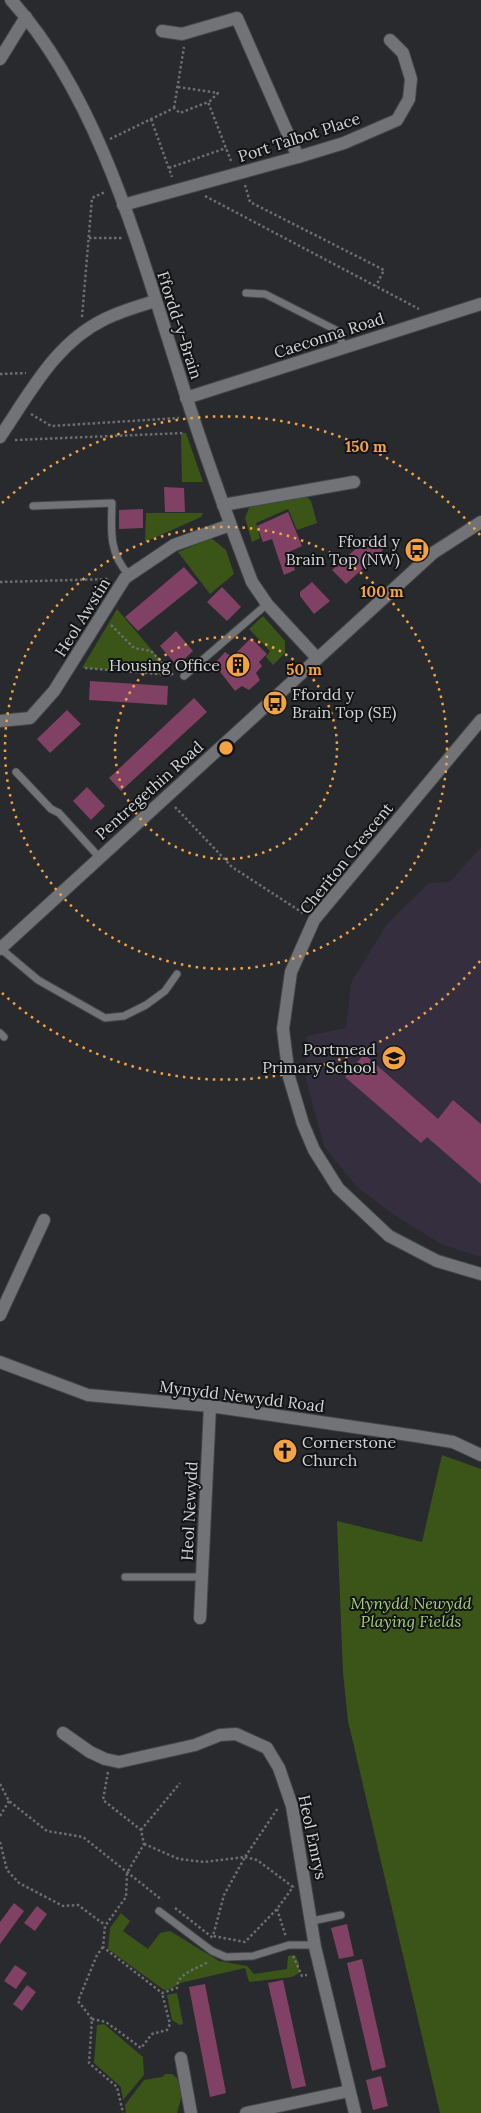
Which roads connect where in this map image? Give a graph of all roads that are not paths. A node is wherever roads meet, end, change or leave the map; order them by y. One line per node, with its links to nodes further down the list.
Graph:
1 (11, 0): 2 (street, Ffordd-y-Brain)
2 (26, 16): 5 (street); 7 (street, Ffordd-y-Brain)
3 (162, 31): 6 (street)
4 (390, 40): 6 (street, Port Talbot Place)
5 (0, 59)
6 (298, 157): 7 (street, Port Talbot Place)
7 (123, 205): 9 (street, Ffordd-y-Brain)
8 (246, 293): 11 (lane)
9 (156, 300): 12 (street, Ffordd-y-Brain); 13 (street)
10 (481, 304): 11 (street, Caeconna Road)
11 (344, 347): 12 (street, Caeconna Road)
12 (186, 398): 15 (street, Ffordd-y-Brain)
13 (5, 438)
14 (354, 482): 15 (street)
15 (223, 505): 18 (street, Ffordd-y-Brain)
16 (33, 506): 19 (lane)
17 (481, 522): 21 (street, Pentregethin Road)
18 (230, 525): 19 (street, Heol Awstin); 20 (street, Ffordd-y-Brain)
19 (127, 577): 24 (street, Heol Awstin)
20 (267, 604): 21 (street, Ffordd-y-Brain); 22 (lane)
21 (318, 658): 26 (street, Pentregethin Road)
22 (184, 676)
23 (481, 720): 30 (street, Cheriton Crescent)
24 (0, 721)
25 (16, 772): 26 (lane)
26 (99, 857): 27 (street, Pentregethin Road)
27 (0, 949): 28 (lane)
28 (177, 974)
29 (44, 1220): 31 (street)
30 (481, 1274)
31 (0, 1315)
32 (0, 1362): 33 (street, Mynydd Newydd Road)
33 (210, 1406): 34 (street, Mynydd Newydd Road); 35 (street, Heol Newydd)
34 (481, 1455)
35 (202, 1577): 36 (lane); 37 (street, Heol Newydd)
36 (125, 1578)
37 (200, 1618)
38 (63, 1733): 41 (street, Heol Emrys)
39 (159, 1911): 42 (lane)
40 (340, 1915): 41 (lane)
41 (312, 1921): 42 (street, Heol Emrys)
42 (315, 1945): 44 (street, Heol Emrys)
43 (181, 2058): 45 (street)
44 (349, 2091): 46 (street); 47 (street, Heol Emrys)
45 (191, 2113)
46 (247, 2113)
47 (355, 2113)

